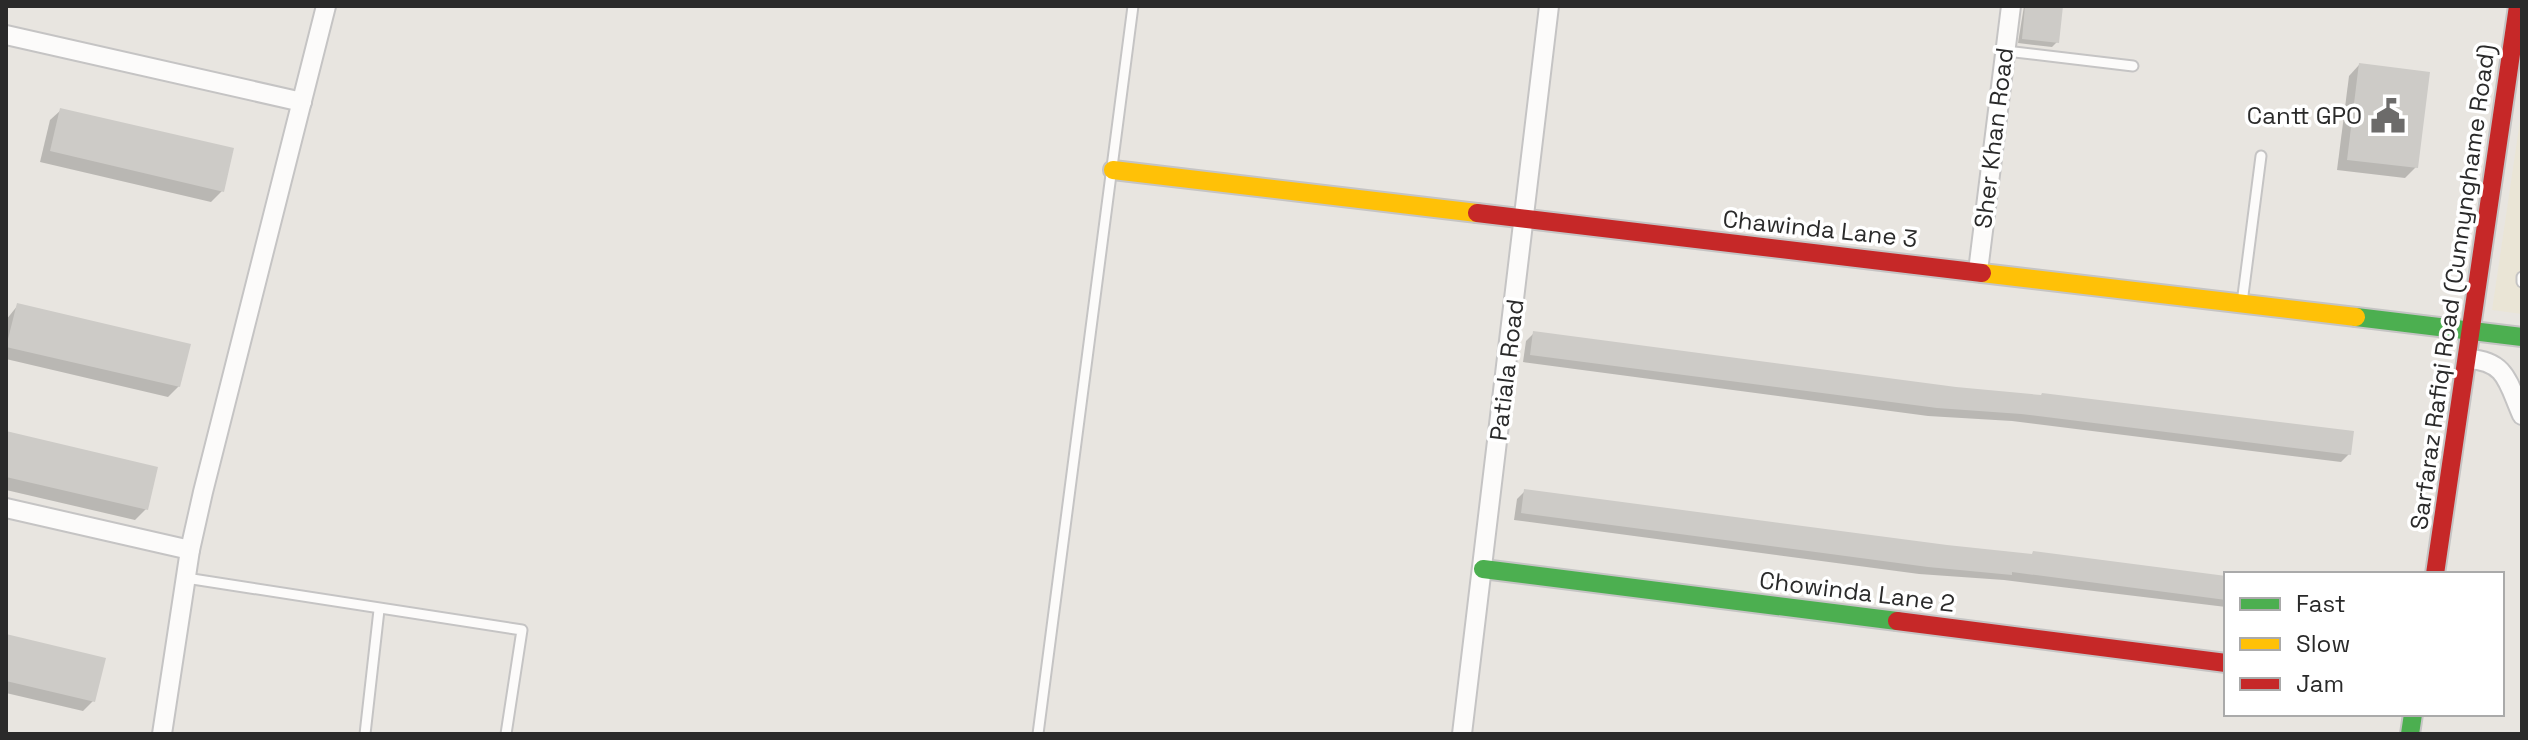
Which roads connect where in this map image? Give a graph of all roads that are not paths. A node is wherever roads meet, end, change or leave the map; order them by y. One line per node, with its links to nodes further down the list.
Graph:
1 (326, 6): 9 (street)
2 (1133, 6): 11 (lane)
3 (1549, 6): 12 (street, Patiala Road)
4 (2011, 6): 7 (street, Sher Khan Road)
5 (2518, 6): 15 (street, Sarfaraz Rafiqi Road (Cunnynghame Road))
6 (6, 35): 9 (street)
7 (2005, 51): 8 (lane); 13 (street, Sher Khan Road)
8 (2133, 66)
9 (302, 102): 20 (street)
10 (2261, 156): 14 (lane)
11 (1113, 170): 12 (street, Chawinda Lane 3); 29 (lane)
12 (1525, 220): 13 (street, Chawinda Lane 3); 21 (street, Patiala Road)
13 (1978, 271): 14 (street, Chawinda Lane 3)
14 (2242, 303): 15 (street, Chawinda Lane 3)
15 (2471, 332): 16 (street, Chawinda Lane 3); 17 (street, Sarfaraz Rafiqi Road (Cunnynghame Road))
16 (2522, 337)
17 (2469, 359): 18 (street); 22 (street, Sarfaraz Rafiqi Road (Cunnynghame Road))
18 (2522, 415)
19 (6, 508): 20 (street)
20 (190, 550): 23 (street)
21 (1483, 569): 25 (street, Chowinda Lane 2); 30 (street, Patiala Road)
22 (2435, 572)
23 (186, 578): 24 (lane); 26 (street)
24 (379, 610): 27 (lane); 28 (lane)
25 (2224, 663)
26 (162, 734)
27 (365, 734)
28 (506, 734)
29 (1038, 734)
30 (1462, 734)

